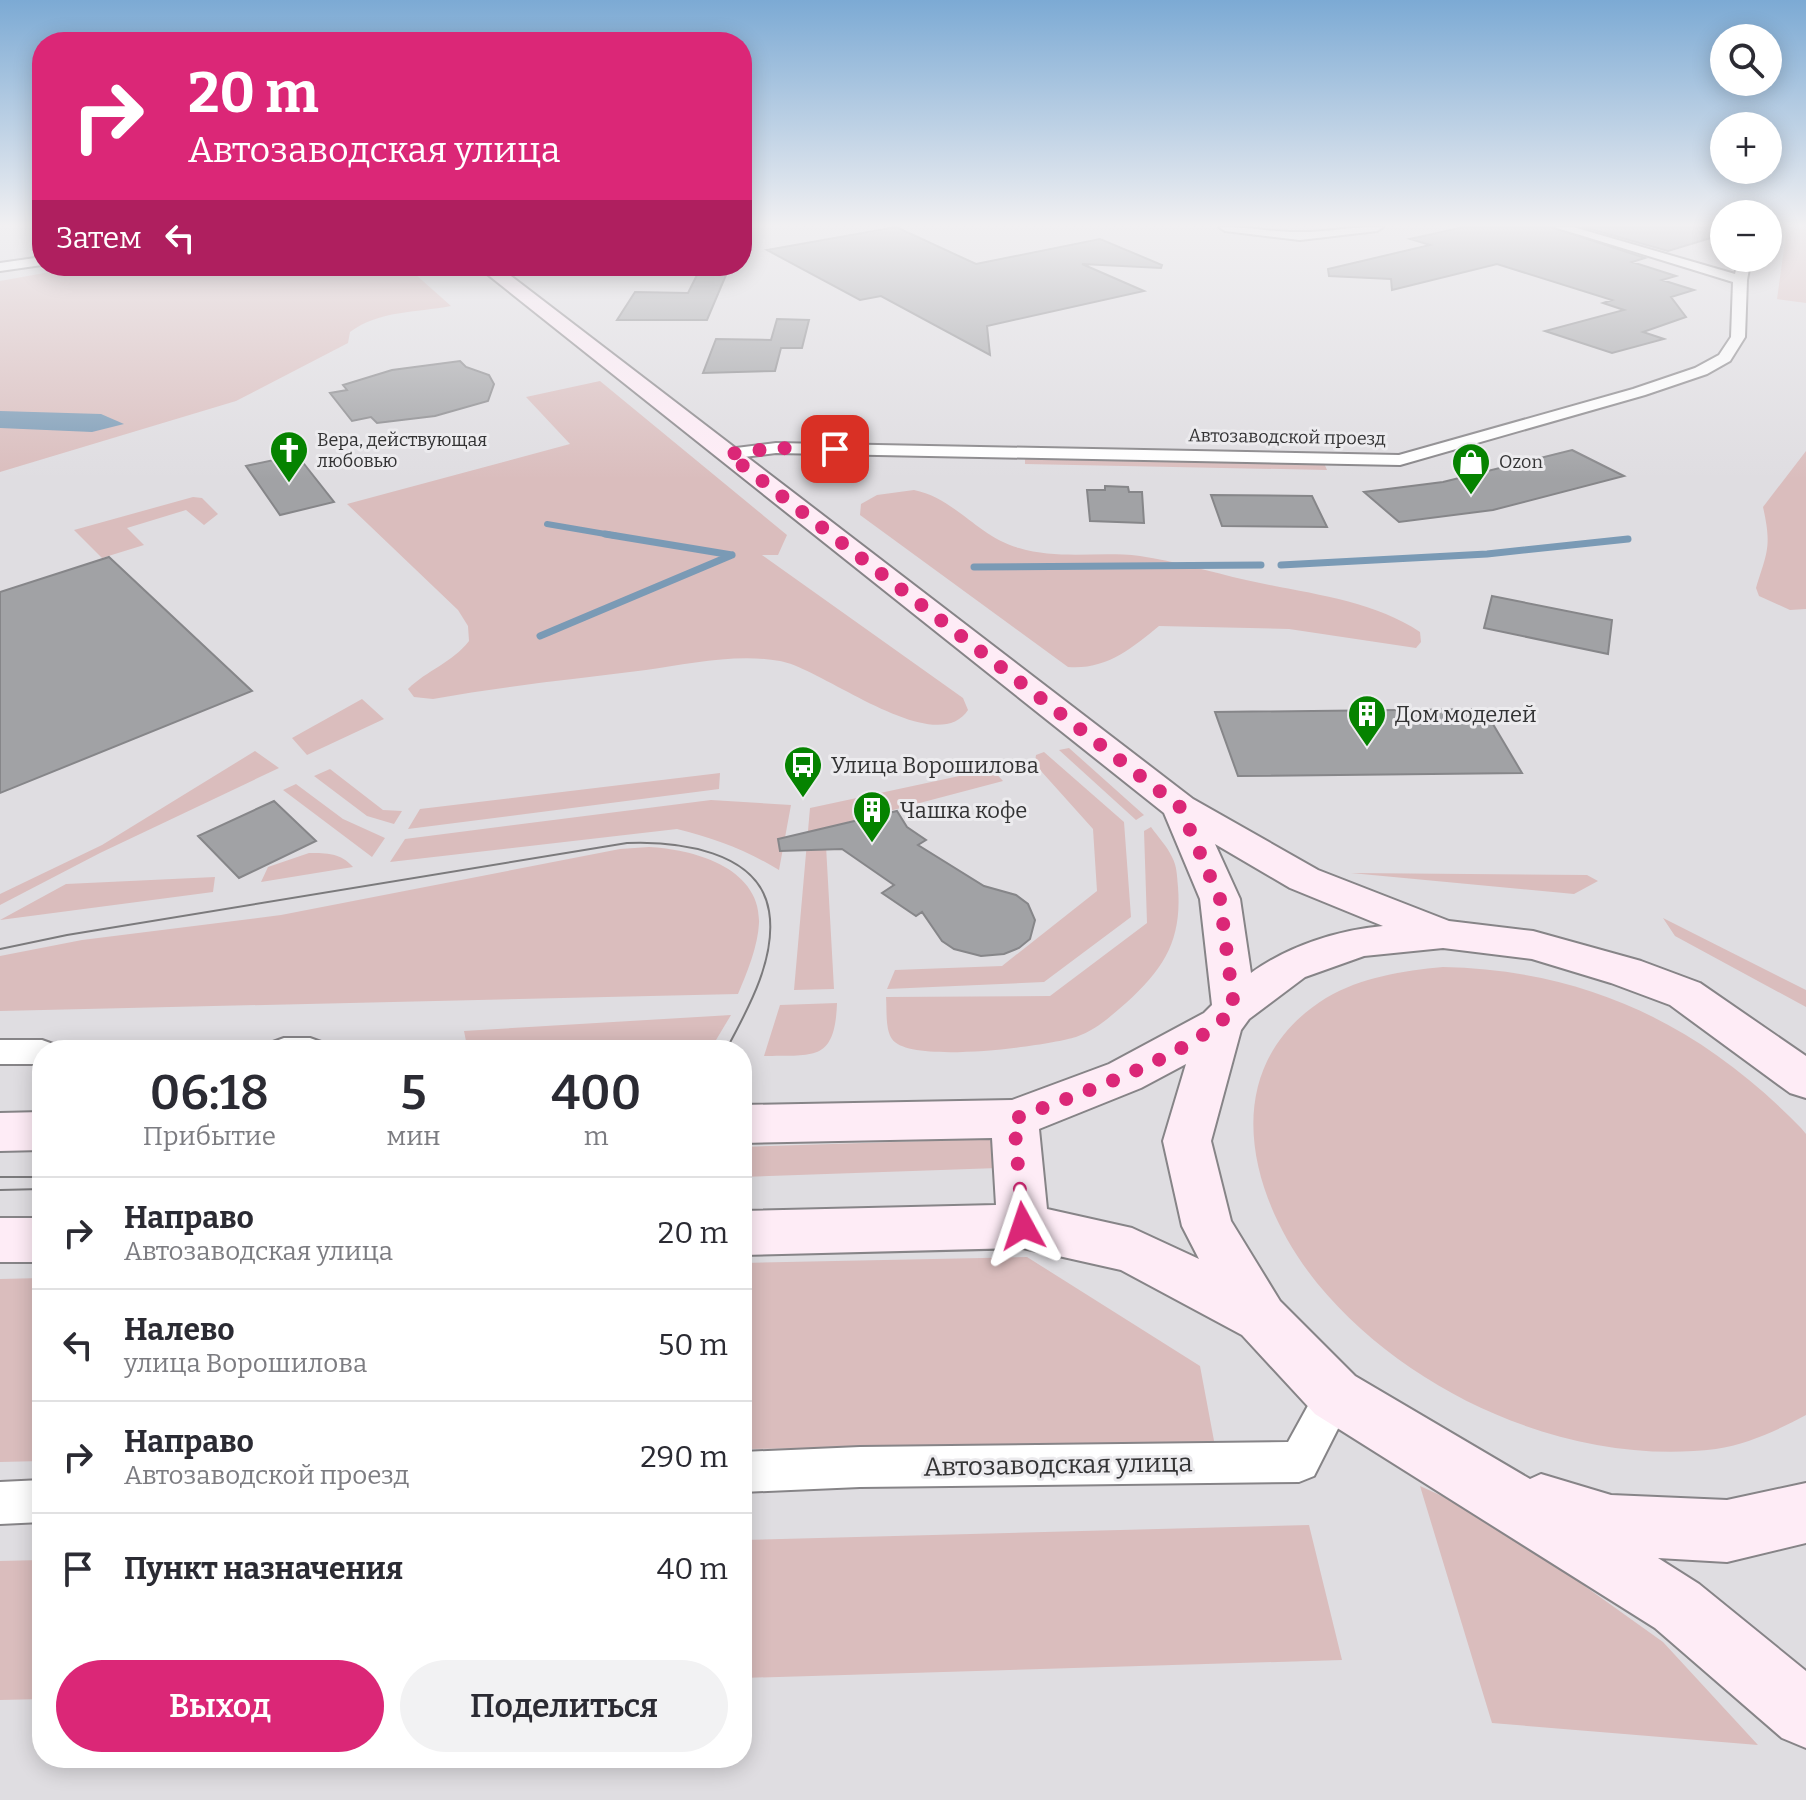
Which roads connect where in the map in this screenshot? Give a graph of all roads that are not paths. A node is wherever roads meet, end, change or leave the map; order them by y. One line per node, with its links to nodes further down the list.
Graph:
1 (544, 311): 3 (main road)
2 (1739, 311): 3 (street, Автозаводской проезд)
3 (728, 454): 4 (main road)
4 (1180, 807): 5 (main road); 6 (main road)
5 (1443, 934): 6 (main road); 9 (main road)
6 (1227, 1017): 10 (main road); 18 (main road)
7 (0, 1052): 8 (street)
8 (32, 1052)
9 (1805, 1079)
10 (1014, 1119): 11 (main road); 14 (main road)
11 (752, 1124)
12 (32, 1131): 13 (main road)
13 (0, 1132)
14 (1023, 1226): 17 (main road); 18 (main road)
15 (0, 1240): 16 (main road)
16 (32, 1240)
17 (753, 1240)
18 (1261, 1318): 19 (main road)
19 (1335, 1395): 20 (street, Автозаводская улица); 21 (main road)
20 (752, 1472)
21 (1491, 1489): 24 (main road); 25 (main road)
22 (32, 1501): 23 (street)
23 (0, 1503)
24 (1806, 1513)
25 (1806, 1714)

